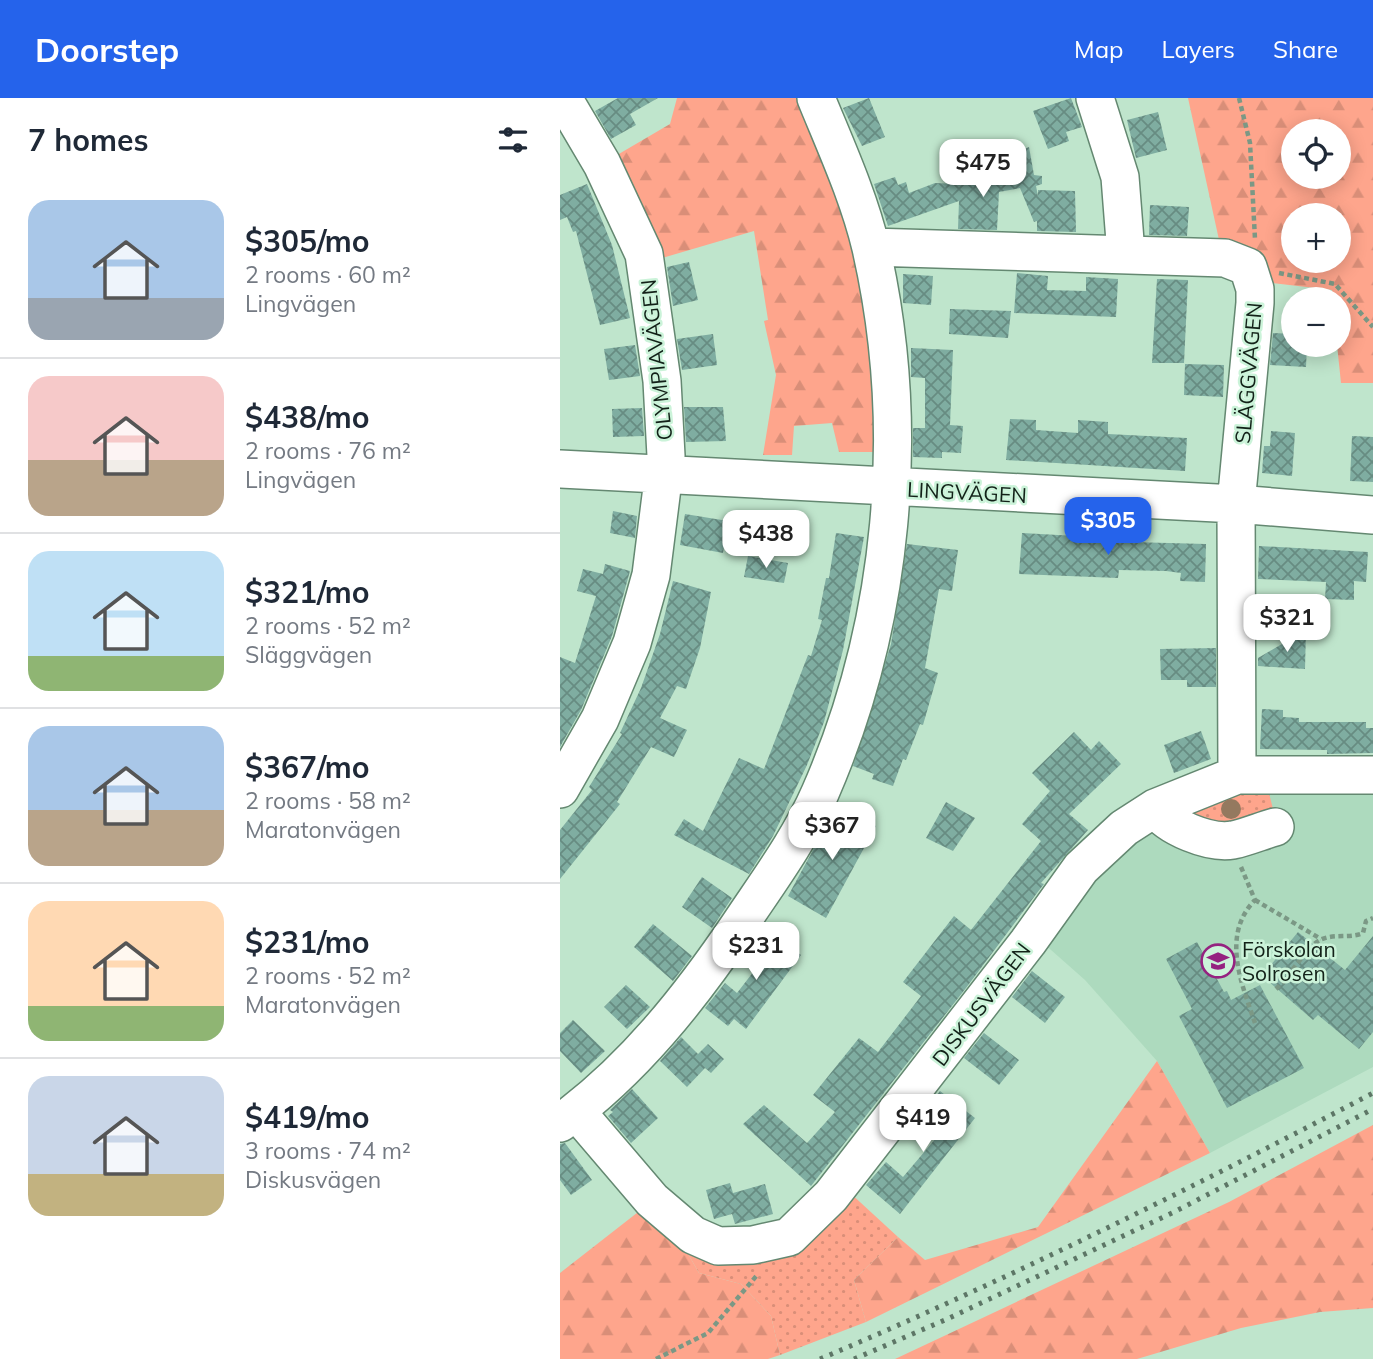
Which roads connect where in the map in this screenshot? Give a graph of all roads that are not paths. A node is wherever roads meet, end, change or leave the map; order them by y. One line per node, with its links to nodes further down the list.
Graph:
1 (563, 98): 7 (street, OLYMPIAVÄGEN)
2 (816, 98): 4 (street)
3 (1095, 98): 5 (street)
4 (871, 247): 5 (street); 8 (street)
5 (1126, 254): 9 (street, SLÄGGVÄGEN)
6 (560, 469): 7 (street, LINGVÄGEN)
7 (665, 474): 8 (street, LINGVÄGEN); 13 (street, OLYMPIAVÄGEN)
8 (891, 488): 9 (street, LINGVÄGEN); 16 (street)
9 (1236, 504): 10 (street, LINGVÄGEN); 11 (street, SLÄGGVÄGEN)
10 (1373, 515)
11 (1237, 775): 12 (street, DISKUSVÄGEN); 14 (street, DISKUSVÄGEN)
12 (1373, 775)
13 (560, 789)
14 (1155, 808): 15 (street); 16 (street, DISKUSVÄGEN)
15 (1275, 827)
16 (568, 1117)

